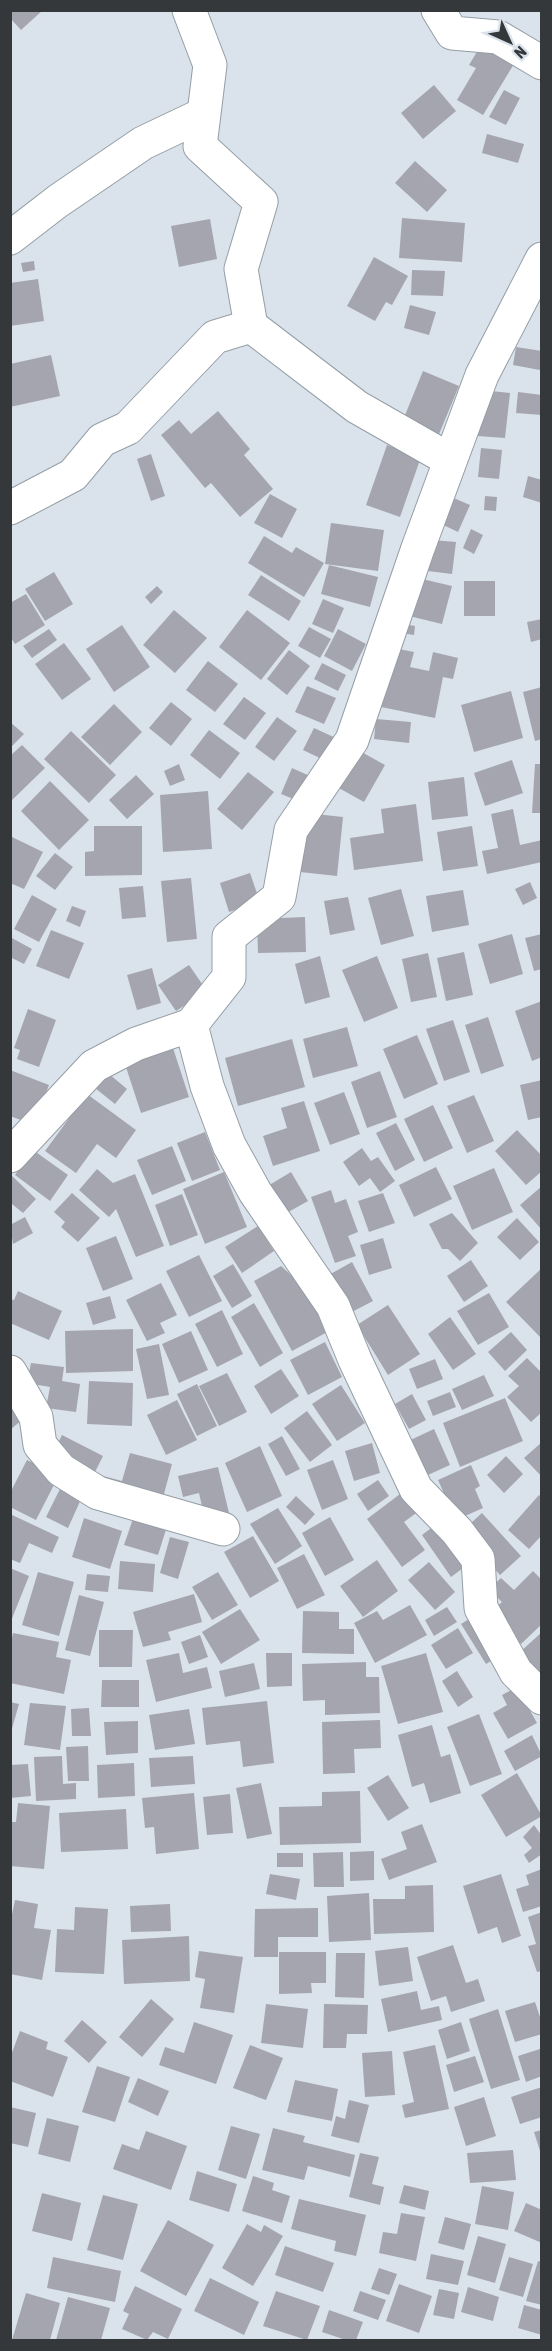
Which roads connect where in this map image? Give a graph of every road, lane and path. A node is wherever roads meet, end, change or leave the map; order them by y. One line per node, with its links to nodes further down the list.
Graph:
1 (189, 10): 4 (street)
2 (438, 10): 3 (street)
3 (542, 63)
4 (204, 114): 5 (street); 7 (street)
5 (10, 238)
6 (542, 259): 8 (street)
7 (251, 326): 8 (street); 9 (street)
8 (450, 460): 10 (street)
9 (10, 508)
10 (190, 1025): 11 (street); 14 (street)
11 (10, 1155)
12 (10, 1372): 13 (street)
13 (223, 1529)
14 (542, 1698)

